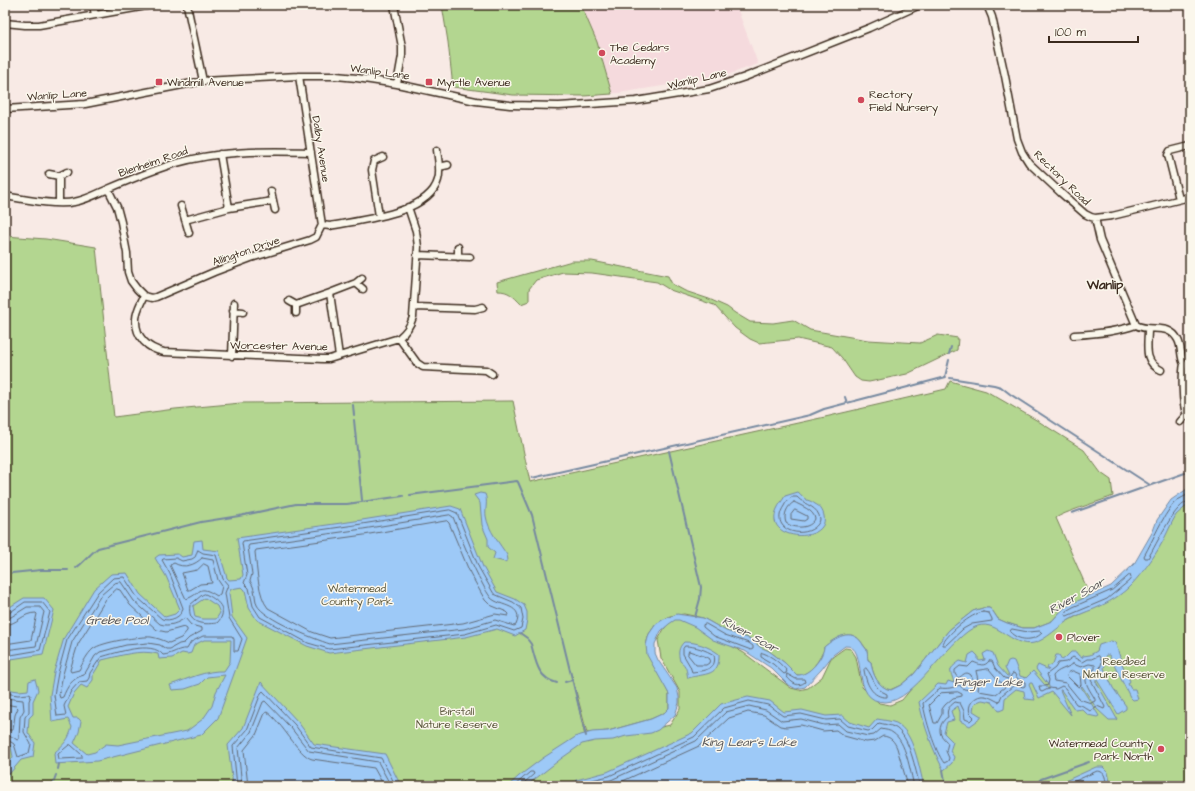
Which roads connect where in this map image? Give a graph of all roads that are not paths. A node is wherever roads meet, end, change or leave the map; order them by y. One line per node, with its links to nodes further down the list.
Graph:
1 (93, 5): 7 (street)
2 (152, 5): 7 (street)
3 (187, 5): 10 (street)
4 (394, 5): 11 (street)
5 (920, 5): 11 (street, Wanlip Lane)
6 (987, 5): 37 (street, Rectory Road)
7 (95, 15): 8 (street)
8 (5, 23)
9 (299, 76): 10 (street, Wanlip Lane); 11 (street, Wanlip Lane); 15 (street, Dalby Avenue)
10 (203, 81): 12 (street, Wanlip Lane)
11 (397, 84)
12 (5, 108)
13 (1190, 146): 29 (street)
14 (436, 150): 21 (street)
15 (311, 152): 16 (street, Blenheim Road); 39 (street, Dalby Avenue)
16 (220, 154): 25 (street, Blenheim Road); 33 (street)
17 (367, 157): 19 (street)
18 (383, 157): 19 (street)
19 (374, 161): 36 (street)
20 (448, 166): 21 (street)
21 (439, 167): 34 (street)
22 (67, 172): 24 (street)
23 (50, 174): 24 (street)
24 (59, 176): 31 (street)
25 (108, 189): 31 (street, Blenheim Road); 49 (street)
26 (271, 191): 30 (street)
27 (5, 196): 31 (street, Blenheim Road)
28 (1190, 196): 29 (street, Rectory Road)
29 (1179, 199): 37 (street, Rectory Road)
30 (273, 201): 33 (street); 35 (street)
31 (58, 202)
32 (181, 206): 38 (street)
33 (229, 208): 38 (street)
34 (408, 208): 36 (street); 42 (street)
35 (275, 210)
36 (379, 216): 39 (street)
37 (1095, 218): 60 (street)
38 (185, 220): 40 (street)
39 (322, 225): 49 (street, Allington Drive)
40 (189, 233)
41 (458, 247): 43 (street)
42 (417, 255): 43 (street); 53 (street)
43 (458, 257): 44 (street)
44 (470, 257)
45 (362, 278): 46 (street)
46 (356, 283): 47 (street); 48 (street)
47 (363, 289)
48 (330, 293): 52 (street); 65 (street)
49 (144, 296): 64 (street, Worcester Avenue)
50 (289, 301): 52 (street)
51 (234, 303): 56 (street)
52 (296, 305): 58 (street)
53 (414, 307): 55 (street); 63 (street)
54 (483, 307): 55 (street)
55 (475, 309): 59 (street)
56 (233, 311): 57 (street); 64 (street)
57 (243, 312)
58 (296, 313)
59 (476, 316)
60 (1136, 325): 61 (street); 62 (street)
61 (1148, 329): 66 (street); 69 (street)
62 (1074, 335)
63 (399, 338): 65 (street, Worcester Avenue); 70 (street)
64 (232, 356): 65 (street, Worcester Avenue)
65 (339, 356)
66 (1149, 360): 67 (street); 71 (street)
67 (1142, 362)
68 (488, 363): 70 (street)
69 (1187, 365): 73 (street)
70 (486, 370): 72 (street)
71 (1161, 370)
72 (492, 374)
73 (1188, 415): 74 (street)
74 (1180, 422)

